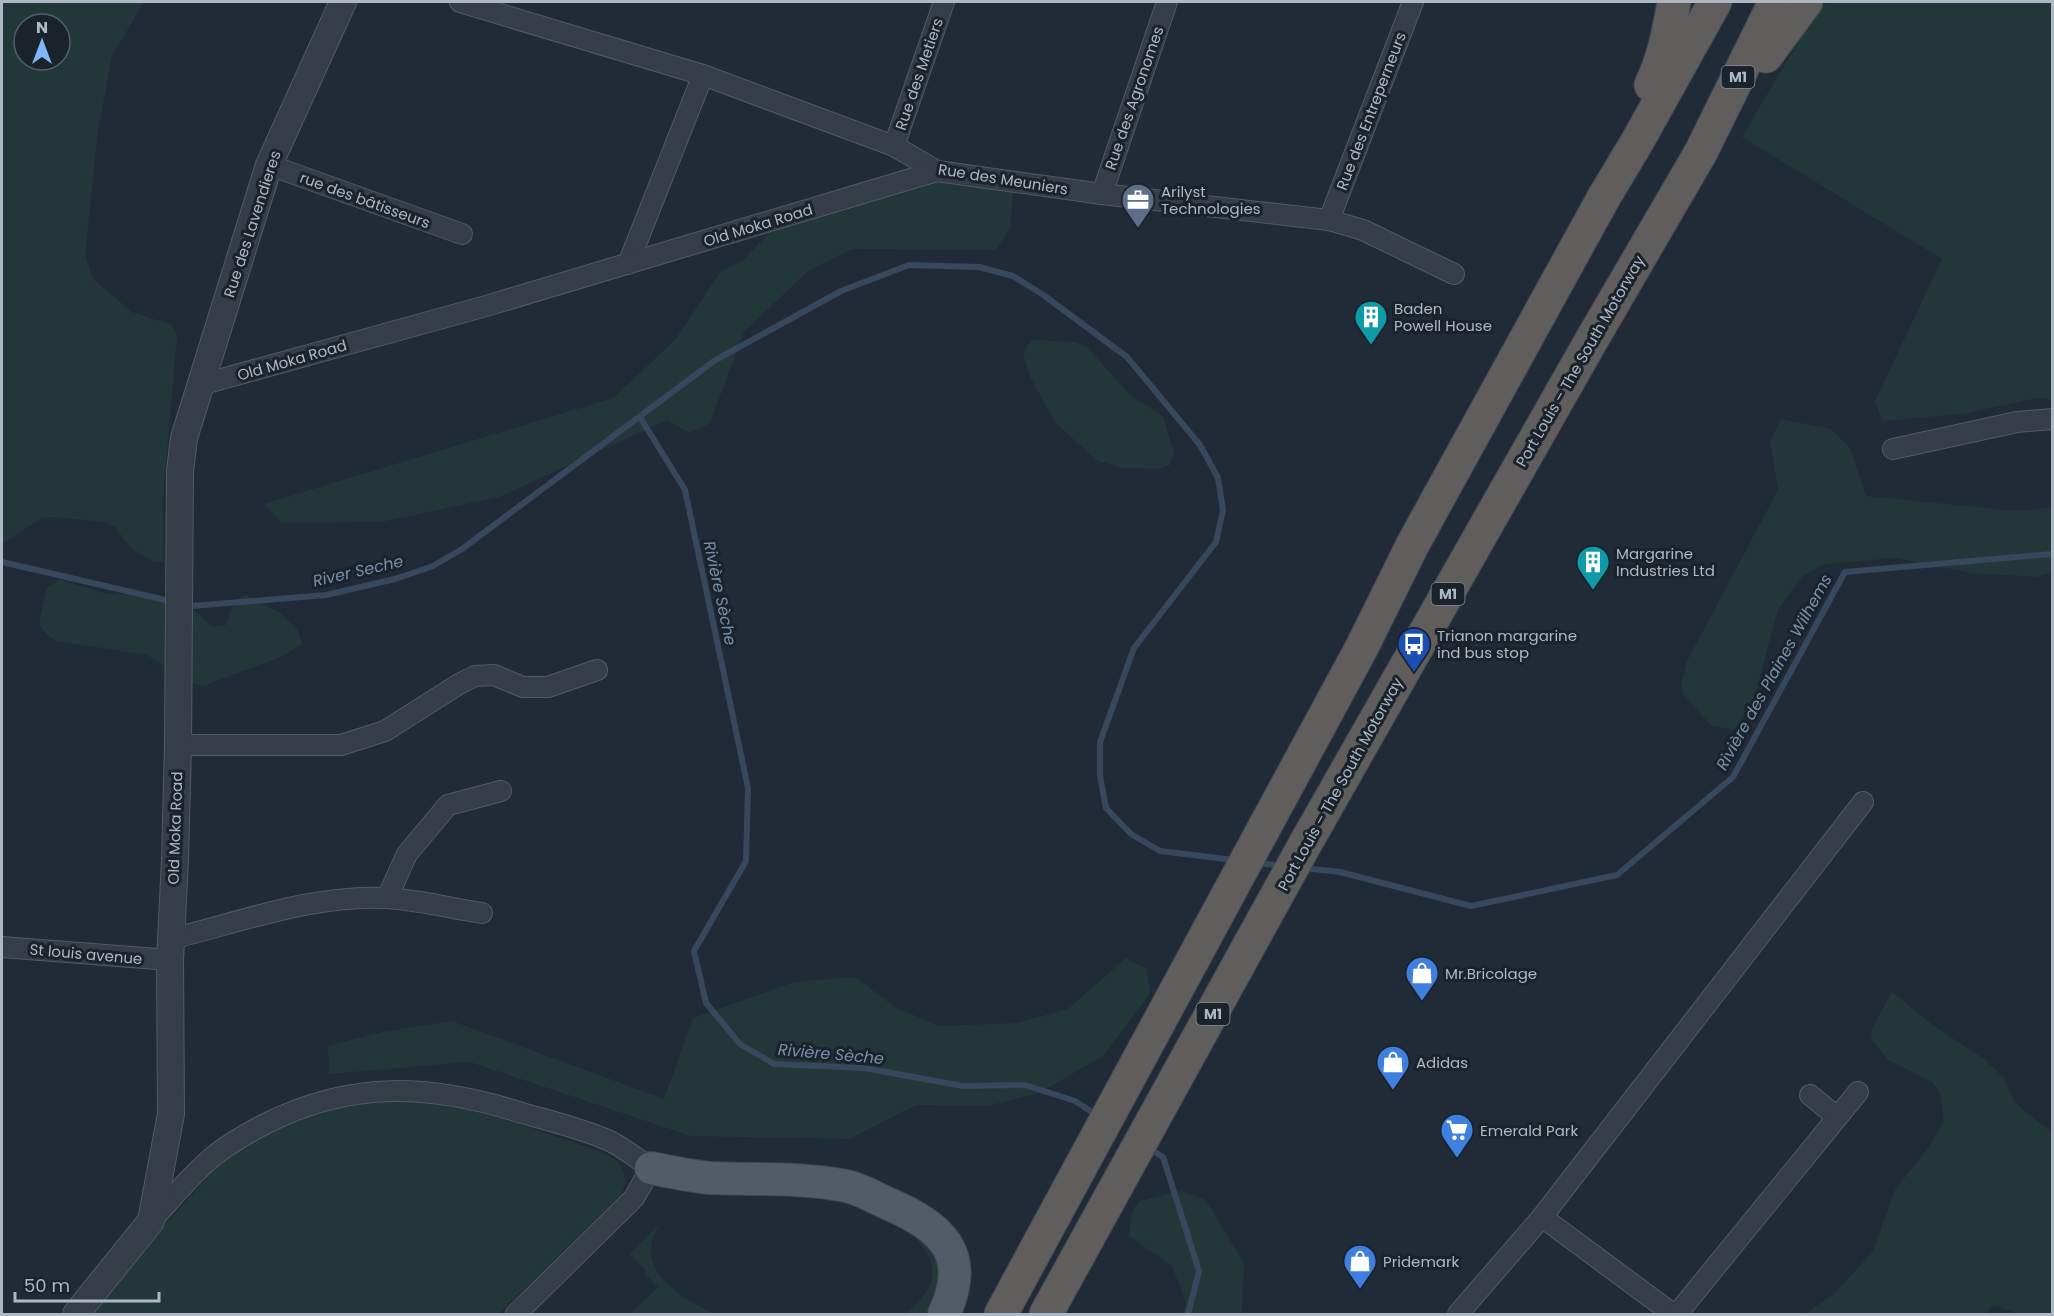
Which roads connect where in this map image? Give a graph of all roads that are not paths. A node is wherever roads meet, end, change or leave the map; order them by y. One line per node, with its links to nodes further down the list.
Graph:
1 (343, 2): 13 (street, Rue des Lavendieres)
2 (944, 2): 11 (street, Rue des Metiers)
3 (1167, 2): 15 (street, Rue des Agronomes)
4 (1413, 2): 17 (street, Rue des Entreperneurs)
5 (1674, 2): 16 (highway)
6 (1715, 2): 16 (highway)
7 (1775, 2): 12 (highway, Port Louis – The South Motorway / M1)
8 (1806, 2): 12 (highway)
9 (466, 3): 10 (street, Rue des Meuniers)
10 (703, 75): 11 (street, Rue des Meuniers); 19 (street)
11 (894, 146): 14 (street, Rue des Meuniers)
12 (1701, 152): 42 (highway, Port Louis – The South Motorway / M1)
13 (269, 165): 18 (street, rue des bâtisseurs); 21 (street, Rue des Lavendieres)
14 (937, 171): 15 (street, Rue des Meuniers); 19 (street, Old Moka Road)
15 (1102, 194): 17 (street, Rue des Meuniers)
16 (1604, 196): 41 (highway)
17 (1329, 220): 20 (street, Rue des Meuniers)
18 (462, 234)
19 (628, 264): 21 (street, Old Moka Road)
20 (1454, 274)
21 (200, 386): 25 (street, Old Moka Road)
22 (2052, 419): 23 (street)
23 (1893, 449)
24 (597, 670): 25 (street)
25 (178, 745): 31 (street, Old Moka Road)
26 (501, 791): 28 (street)
27 (1863, 801): 36 (street)
28 (387, 898): 29 (street, St louis avenue); 31 (street, St louis avenue)
29 (482, 913)
30 (2, 947): 31 (street, St louis avenue)
31 (171, 950): 37 (street)
32 (1858, 1092): 34 (street)
33 (1810, 1095): 34 (street)
34 (1837, 1117): 44 (street)
35 (651, 1168): 37 (street); 39 (street); 40 (main road)
36 (1542, 1217): 43 (street); 44 (street)
37 (151, 1221): 38 (street)
38 (76, 1314)
39 (516, 1314)
40 (944, 1314)
41 (1001, 1314)
42 (1046, 1314)
43 (1458, 1314)
44 (1675, 1314)

